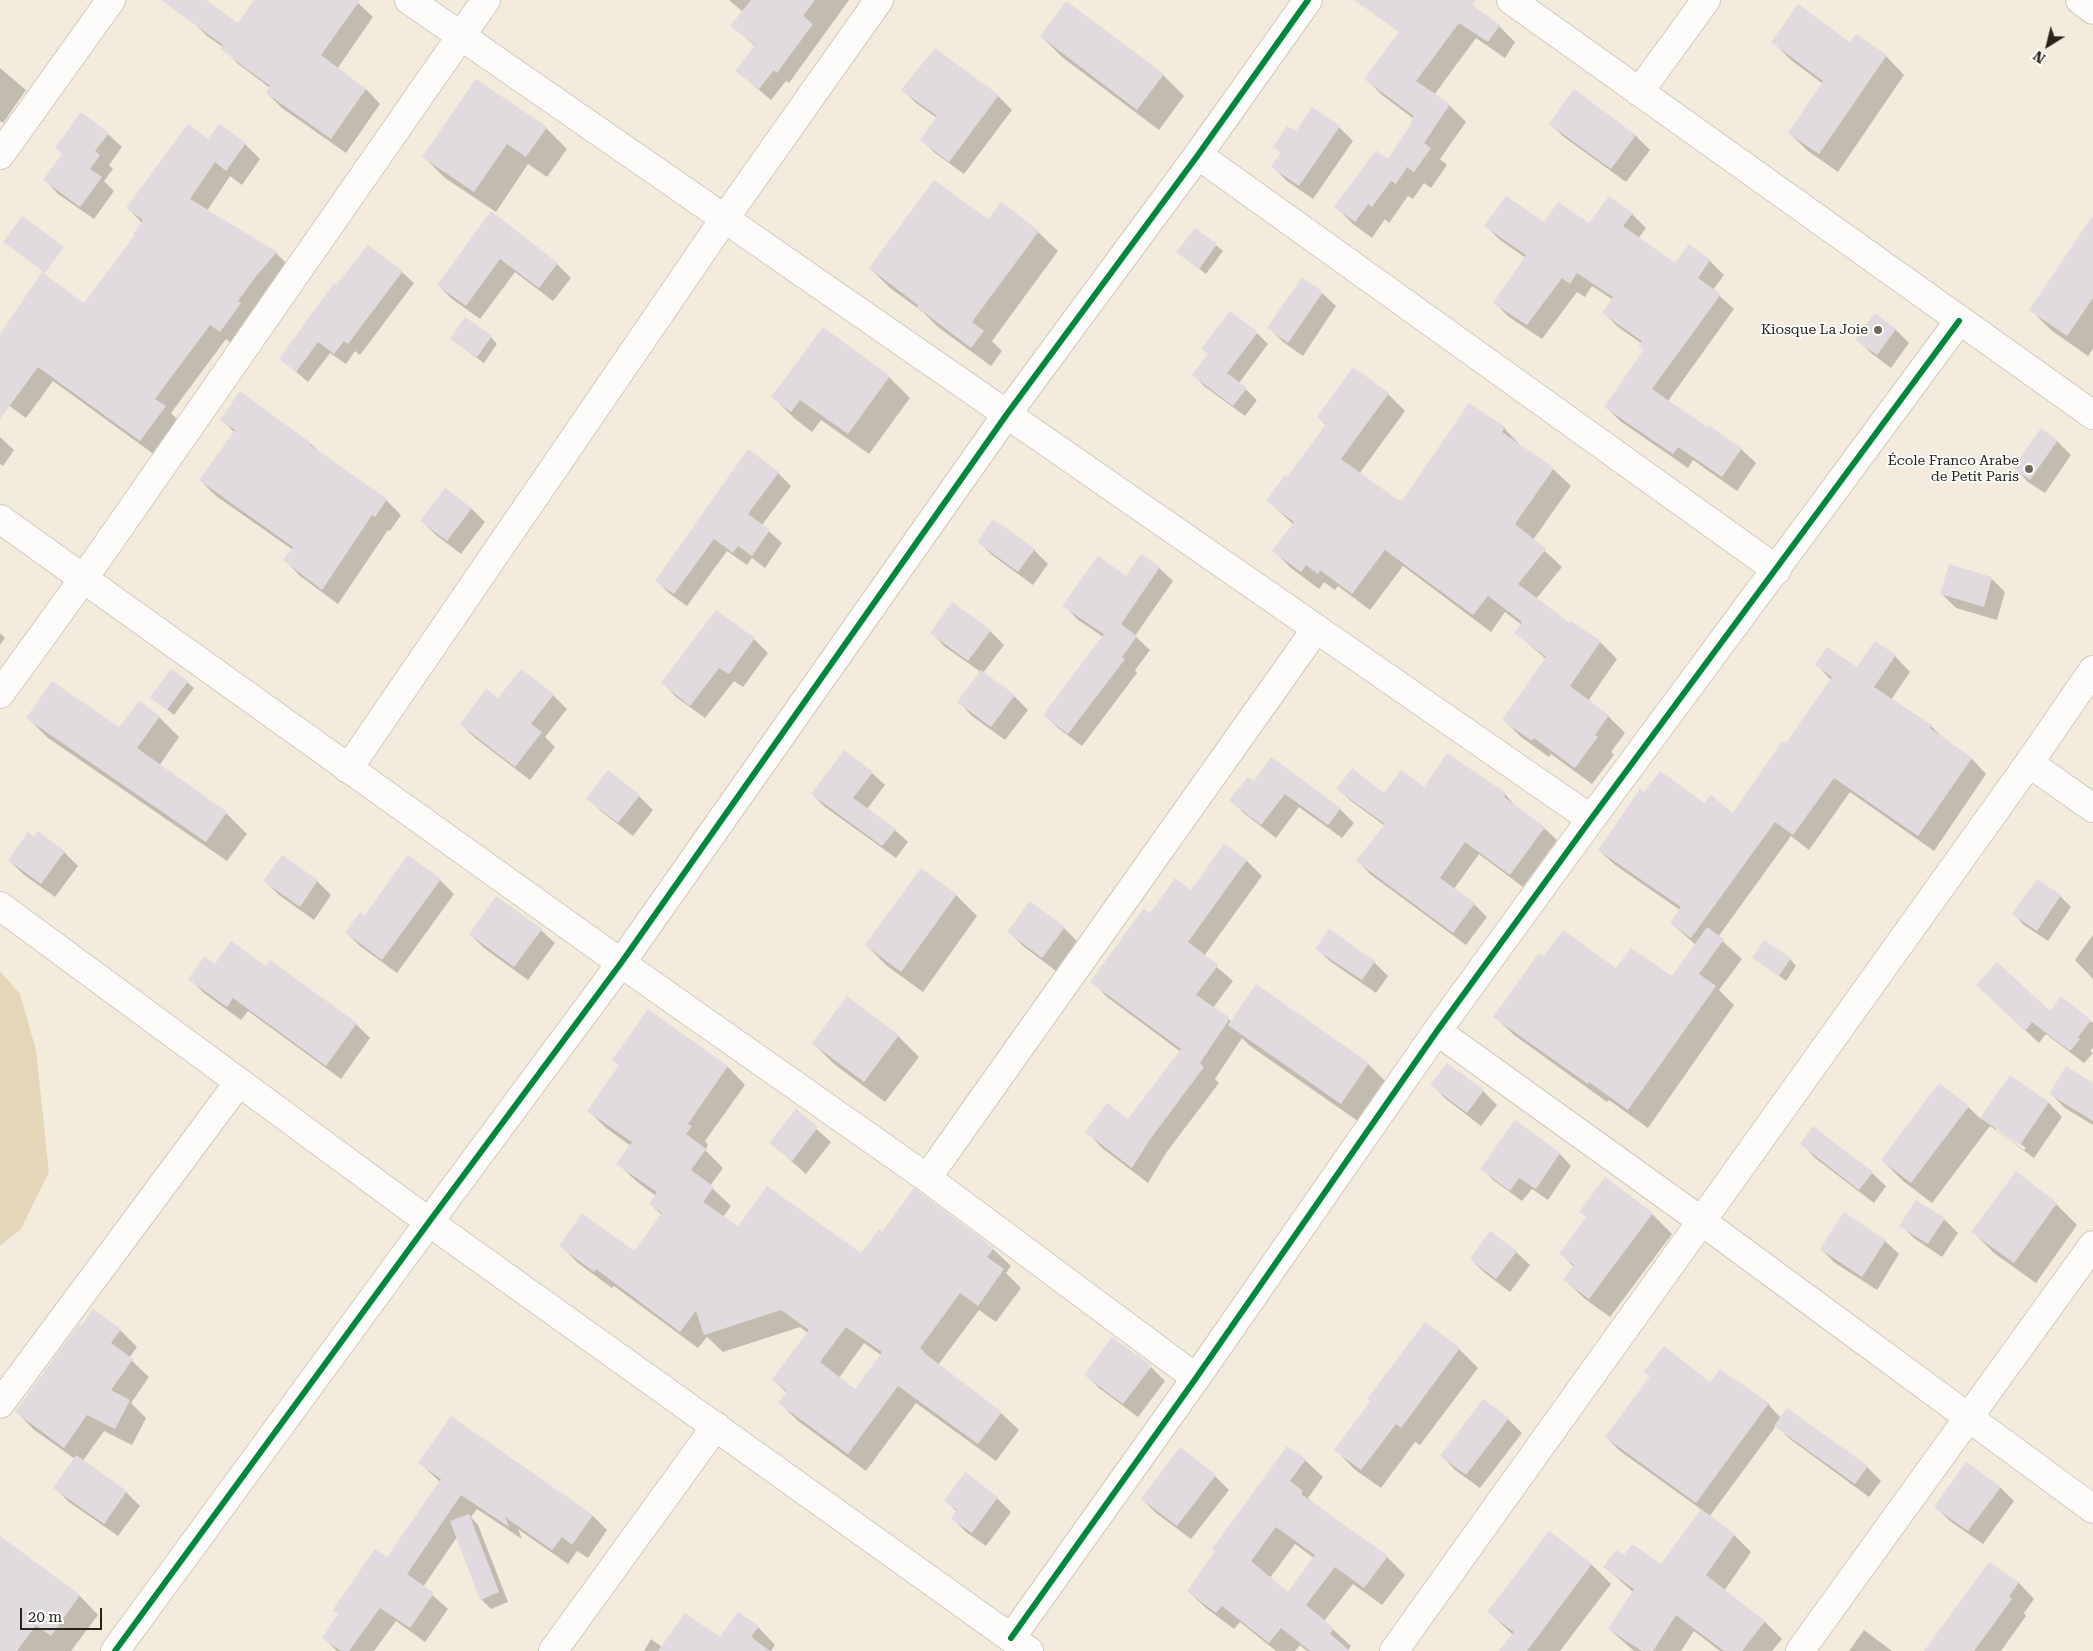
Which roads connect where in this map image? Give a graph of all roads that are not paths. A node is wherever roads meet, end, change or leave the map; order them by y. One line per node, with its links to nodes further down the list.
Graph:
1 (111, 0): 12 (street)
2 (409, 0): 10 (street)
3 (486, 0): 10 (street)
4 (879, 0): 14 (street)
5 (1308, 0): 13 (street)
6 (1511, 0): 11 (street)
7 (1706, 0): 11 (street)
8 (2080, 0): 9 (street)
9 (2093, 10)
10 (460, 36): 14 (street); 20 (street)
11 (1639, 92): 15 (street)
12 (0, 155)
13 (1198, 155): 16 (street); 19 (street)
14 (724, 218): 16 (street); 25 (street)
15 (1959, 321): 17 (street); 19 (street)
16 (1007, 414): 21 (street); 29 (street)
17 (2093, 415)
18 (0, 519): 20 (street)
19 (1777, 570): 27 (street)
20 (84, 578): 23 (street); 25 (street)
21 (1316, 629): 27 (street); 32 (street)
22 (2093, 670): 24 (street)
23 (0, 694)
24 (2029, 763): 26 (street); 33 (street)
25 (348, 768): 29 (street)
26 (2093, 808)
27 (1591, 818): 30 (street)
28 (0, 906): 31 (street)
29 (621, 963): 32 (street); 34 (street)
30 (1437, 1031): 33 (street); 36 (street)
31 (239, 1082): 34 (street); 37 (street)
32 (927, 1178): 36 (street)
33 (1700, 1220): 38 (street); 44 (street)
34 (429, 1222): 39 (street); 42 (street)
35 (2093, 1245): 38 (street)
36 (1196, 1378): 41 (street)
37 (0, 1404)
38 (1968, 1418): 40 (street); 45 (street)
39 (716, 1426): 41 (street); 43 (street)
40 (2093, 1509)
41 (1020, 1644)
42 (115, 1651)
43 (553, 1651)
44 (1394, 1651)
45 (1800, 1651)

